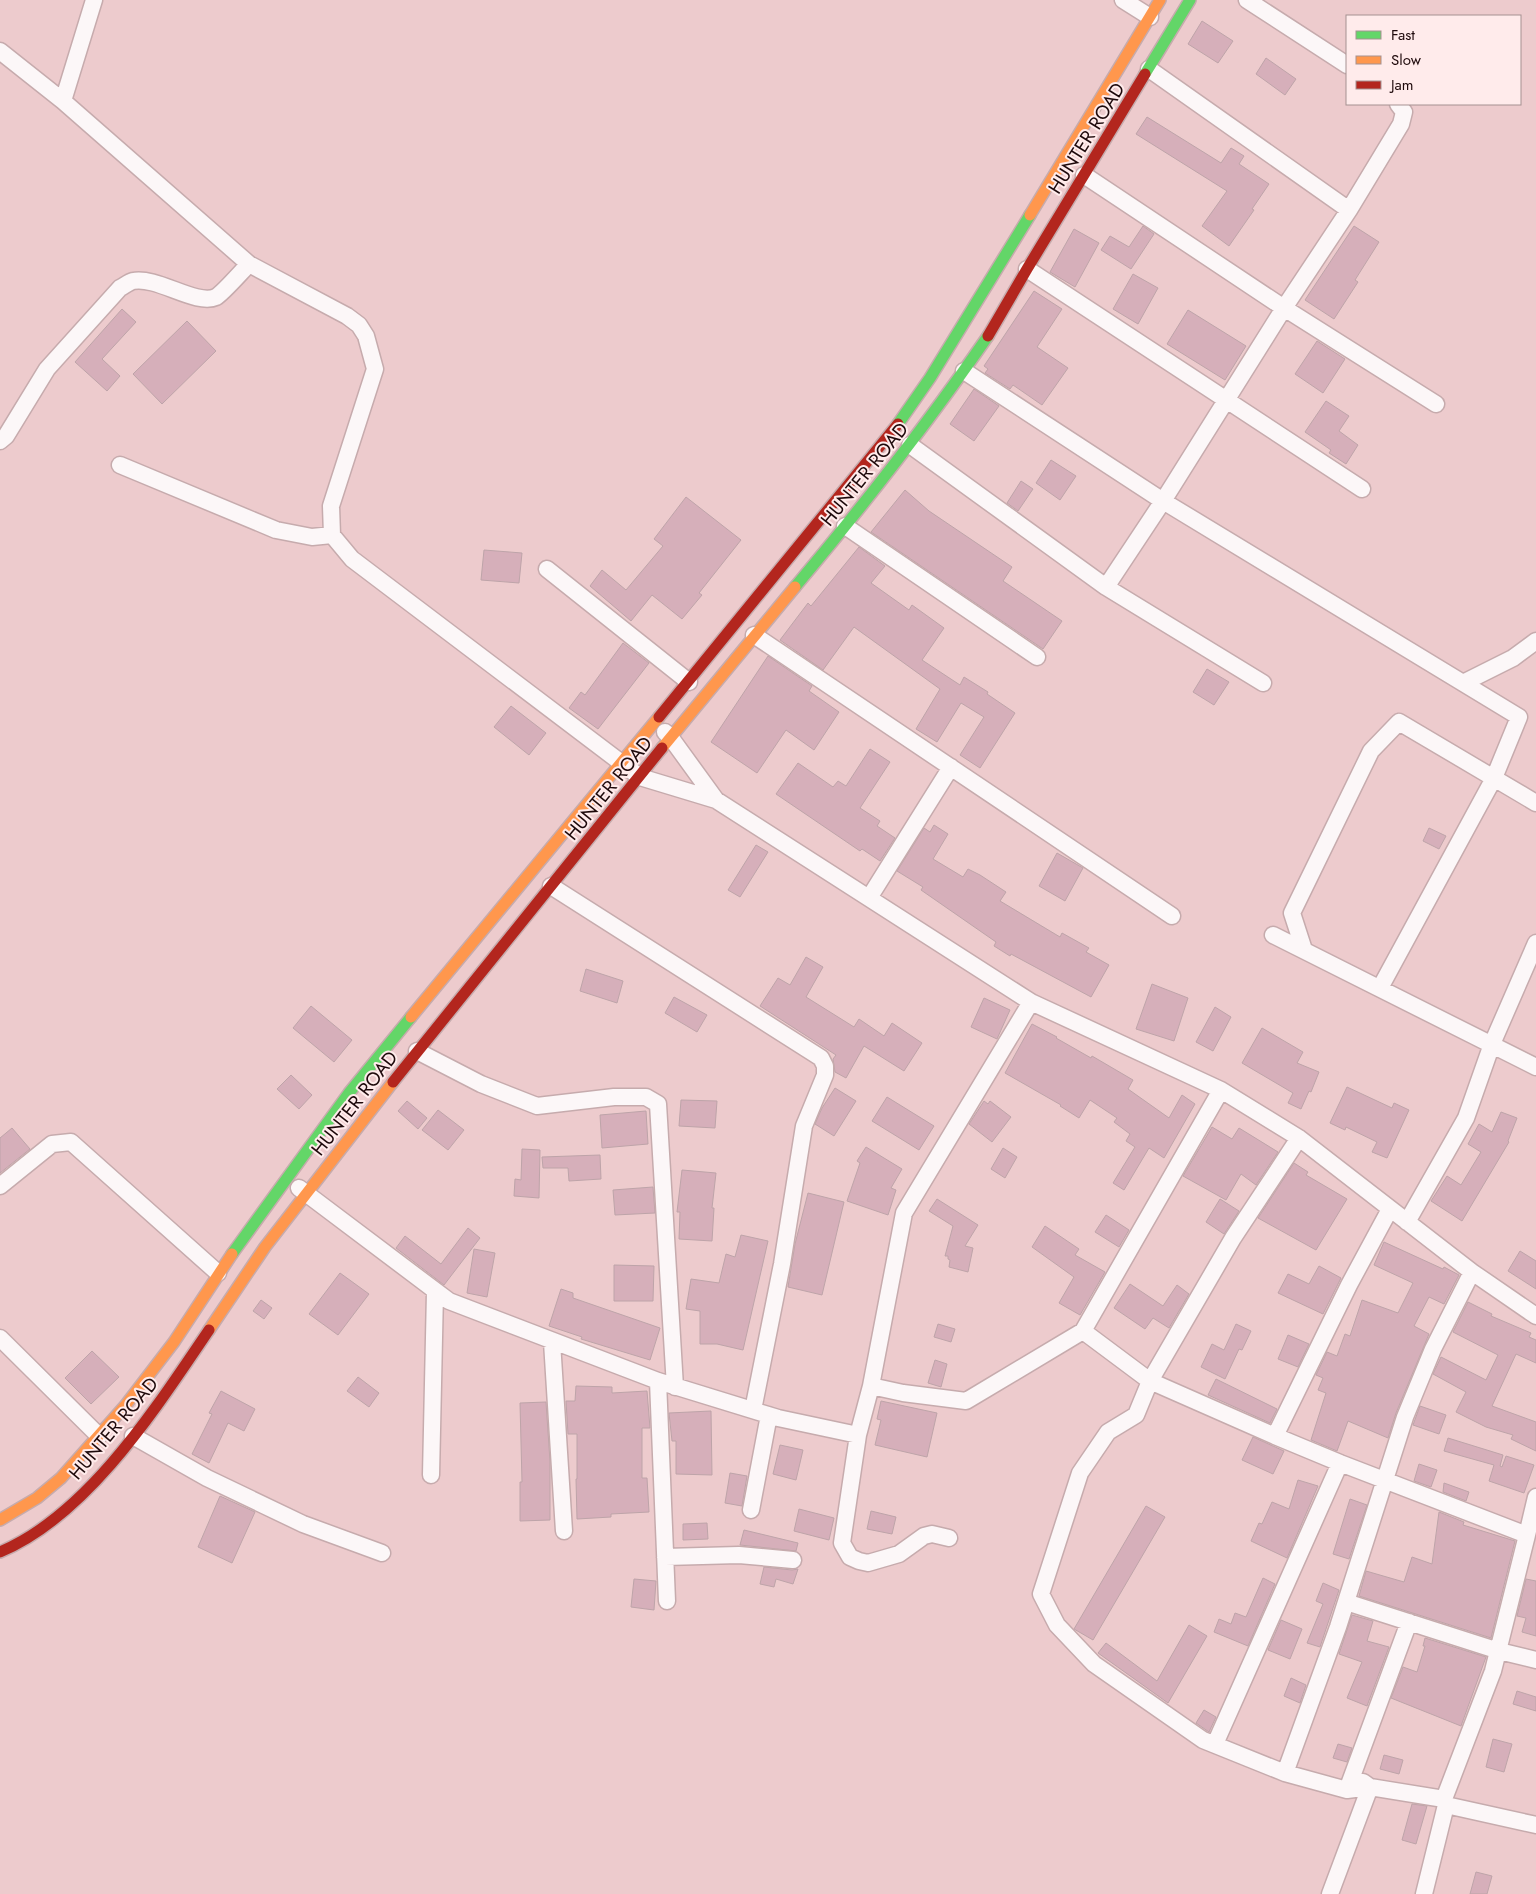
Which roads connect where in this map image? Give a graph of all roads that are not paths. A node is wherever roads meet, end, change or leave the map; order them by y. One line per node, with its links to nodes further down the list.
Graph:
1 (94, 0): 10 (street)
2 (1123, 0): 6 (street)
3 (1160, 0): 6 (main road, HUNTER ROAD)
4 (1190, 0): 9 (main road, HUNTER ROAD)
5 (1247, 0): 8 (street)
6 (1150, 17): 25 (main road, HUNTER ROAD)
7 (0, 51): 10 (street)
8 (1346, 65)
9 (1149, 70): 12 (main road, HUNTER ROAD); 13 (street)
10 (63, 101): 14 (street)
11 (1399, 105): 13 (street)
12 (1084, 175): 15 (main road, HUNTER ROAD); 16 (street)
13 (1349, 210): 16 (street)
14 (249, 264): 20 (street); 26 (street)
15 (1027, 269): 17 (main road, HUNTER ROAD); 18 (street)
16 (1284, 308): 18 (street); 19 (street)
17 (964, 371): 21 (main road, HUNTER ROAD); 24 (street)
18 (1226, 400): 23 (street); 24 (street)
19 (1436, 404)
20 (0, 440)
21 (910, 445): 25 (main road, HUNTER ROAD); 28 (street)
22 (120, 464): 26 (street)
23 (1362, 490)
24 (1163, 501): 28 (street); 34 (street)
25 (834, 525): 29 (main road, HUNTER ROAD); 31 (street); 32 (main road, HUNTER ROAD)
26 (332, 535): 37 (street)
27 (547, 569): 32 (street)
28 (1106, 586): 33 (street)
29 (754, 635): 36 (main road, HUNTER ROAD); 38 (street)
30 (1536, 641): 34 (street)
31 (1037, 657)
32 (689, 682): 35 (main road, HUNTER ROAD)
33 (1263, 683)
34 (1463, 683): 40 (street)
35 (654, 723): 36 (street); 37 (main road, HUNTER ROAD)
36 (671, 738): 39 (main road, HUNTER ROAD); 41 (street)
37 (620, 763): 39 (street); 56 (main road, HUNTER ROAD)
38 (951, 767): 44 (street); 45 (street)
39 (640, 777): 41 (street); 43 (main road, HUNTER ROAD)
40 (1494, 778): 42 (street); 48 (street); 49 (street)
41 (716, 800): 44 (street)
42 (1536, 803)
43 (551, 886): 52 (main road, HUNTER ROAD); 72 (street)
44 (869, 898): 50 (street)
45 (1172, 916)
46 (1273, 935): 48 (street)
47 (1536, 943): 51 (street)
48 (1304, 950): 49 (street)
49 (1380, 988): 51 (street)
50 (1031, 1002): 54 (street); 70 (street)
51 (1492, 1044): 53 (street); 60 (street)
52 (417, 1051): 58 (main road, HUNTER ROAD); 71 (street)
53 (1536, 1067)
54 (1221, 1090): 55 (street); 65 (street)
55 (1299, 1138): 59 (street); 69 (street)
56 (287, 1179): 58 (street); 62 (main road, HUNTER ROAD)
57 (0, 1186): 62 (street)
58 (306, 1194): 63 (street); 76 (main road, HUNTER ROAD)
59 (1390, 1209): 60 (street); 77 (street)
60 (1407, 1222): 61 (street)
61 (1472, 1272): 64 (street); 80 (street)
62 (218, 1274): 75 (main road, HUNTER ROAD)
63 (435, 1292): 67 (street); 79 (street)
64 (1536, 1316)
65 (1083, 1331): 69 (street); 70 (street)
66 (0, 1338): 75 (street)
67 (552, 1342): 68 (street); 84 (street)
68 (658, 1381): 71 (street); 89 (street)
69 (1150, 1381): 77 (street); 96 (street)
70 (871, 1386): 74 (street)
71 (675, 1387): 72 (street)
72 (753, 1410): 73 (street)
73 (770, 1415): 74 (street); 82 (street)
74 (858, 1435): 86 (street)
75 (99, 1436): 83 (main road, HUNTER ROAD)
76 (133, 1436): 87 (main road, HUNTER ROAD); 88 (street)
77 (1275, 1436): 78 (street)
78 (1340, 1463): 80 (street); 96 (street)
79 (432, 1475)
80 (1384, 1480): 85 (street); 92 (street)
81 (1536, 1497): 85 (street)
82 (751, 1510)
83 (0, 1520)
84 (564, 1531)
85 (1527, 1535): 94 (street)
86 (949, 1538)
87 (0, 1552)
88 (382, 1553)
89 (665, 1556): 90 (street); 91 (street)
90 (793, 1560)
91 (667, 1601)
92 (1346, 1602): 93 (street); 97 (street)
93 (1408, 1622): 94 (street); 98 (street)
94 (1499, 1651): 95 (street); 101 (street)
95 (1536, 1660)
96 (1216, 1744): 97 (street)
97 (1285, 1773): 100 (street)
98 (1353, 1773): 99 (street); 100 (street)
99 (1370, 1787): 100 (street); 101 (street); 103 (street)
100 (1347, 1790)
101 (1445, 1802): 102 (street); 104 (street)
102 (1536, 1825)
103 (1330, 1894)
104 (1424, 1894)

